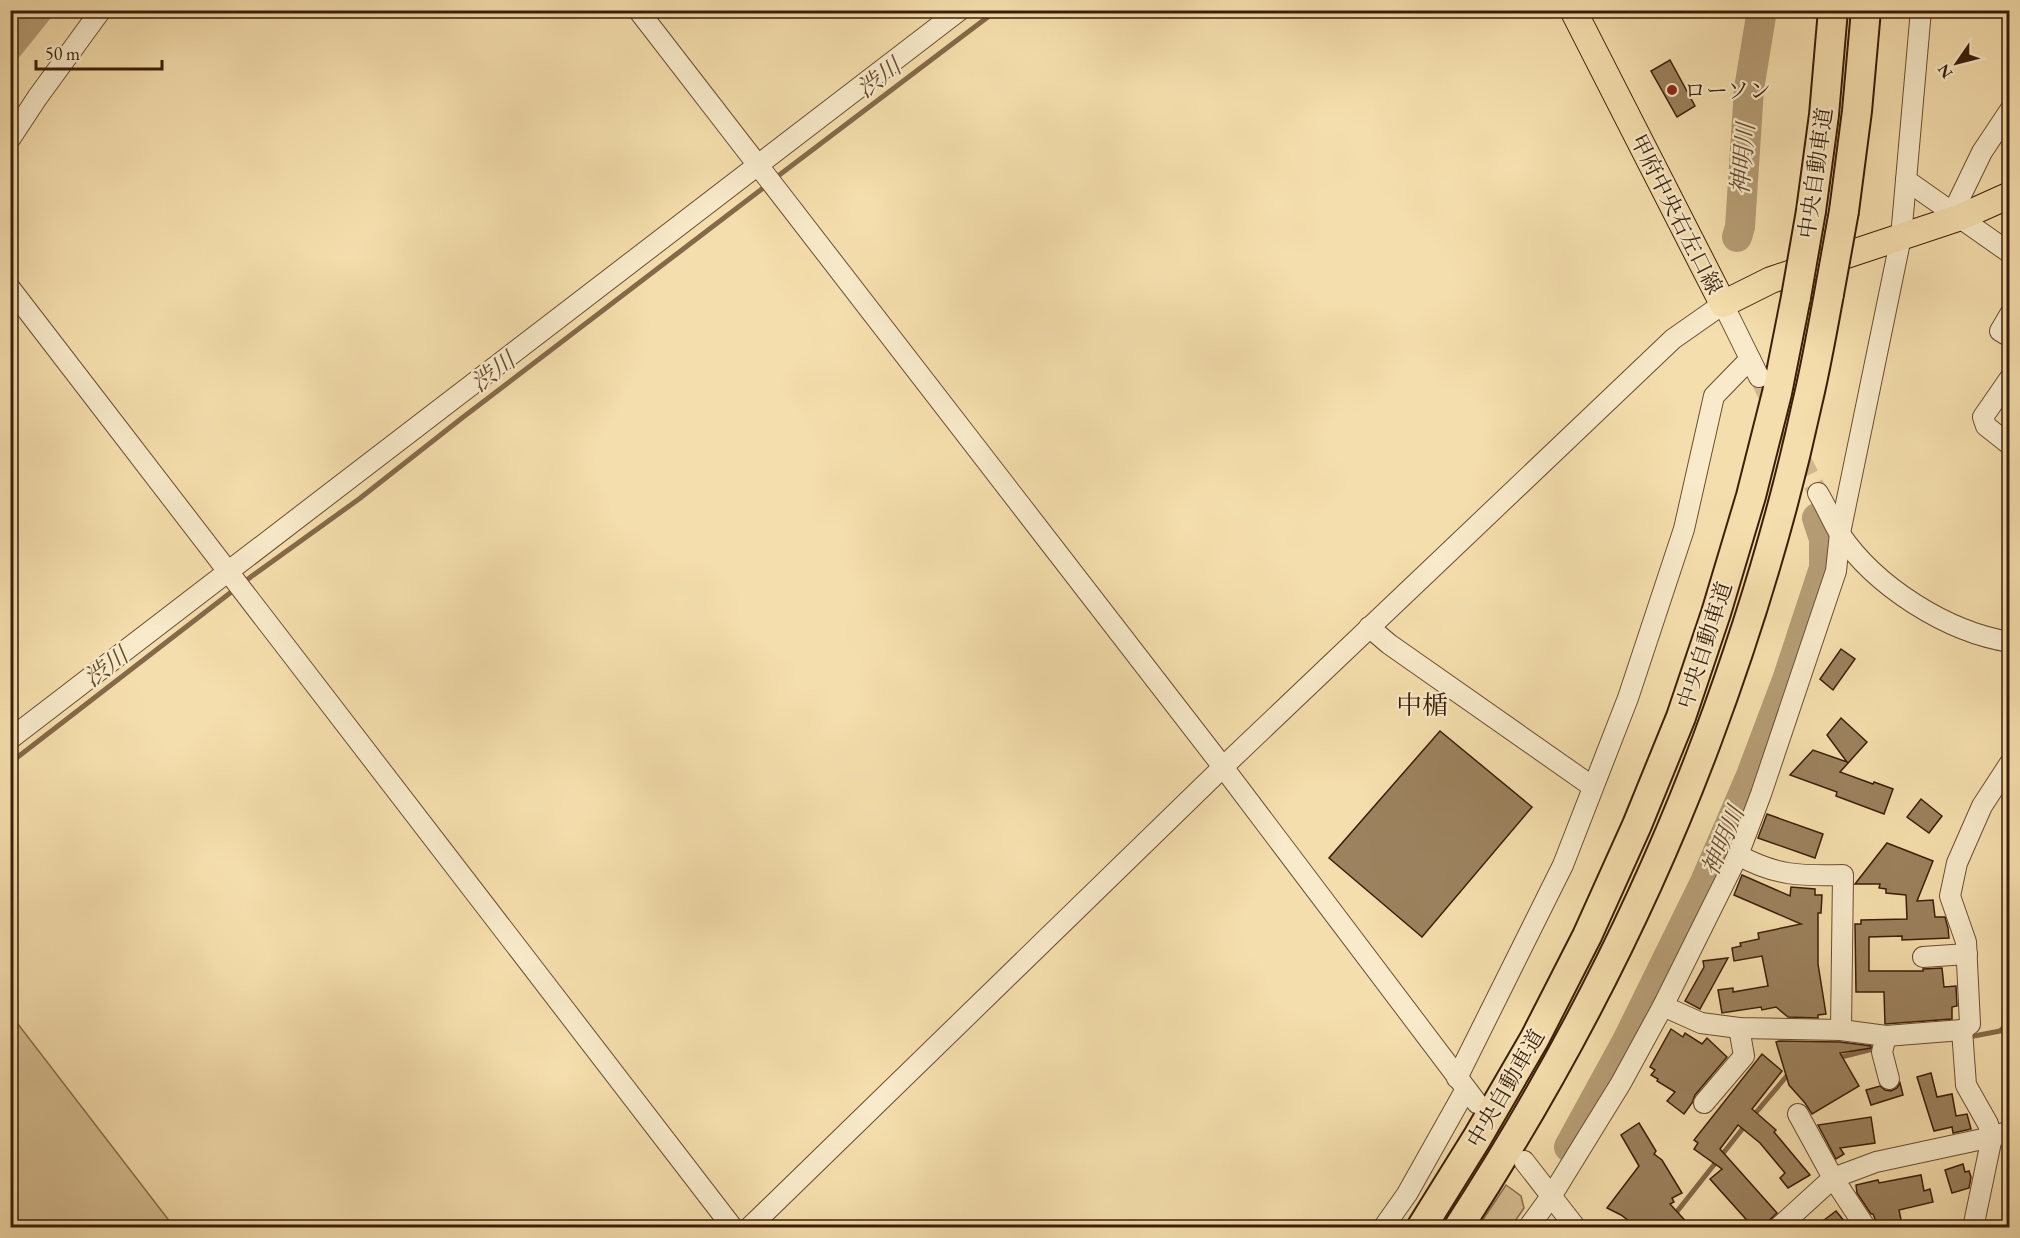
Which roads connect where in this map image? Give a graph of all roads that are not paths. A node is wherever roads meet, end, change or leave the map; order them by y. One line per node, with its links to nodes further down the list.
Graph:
1 (101, 10): 9 (street)
2 (638, 10): 10 (street)
3 (960, 10): 10 (street)
4 (1573, 10): 17 (main road, 甲府中央右左口線)
5 (1833, 10): 52 (highway, 中央自動車道, bridge)
6 (1866, 10): 53 (highway, 中央自動車道, bridge)
7 (1921, 10): 11 (street)
8 (2010, 110): 13 (street)
9 (10, 139)
10 (760, 170): 26 (street); 31 (street)
11 (1906, 180): 13 (street); 14 (street)
12 (2010, 195): 13 (main road, 甲府中央右左口線)
13 (1957, 214): 14 (main road, 甲府中央右左口線); 15 (street)
14 (1901, 237): 17 (main road, 甲府中央右左口線); 25 (street)
15 (2010, 253)
16 (10, 288): 26 (street)
17 (1723, 304): 20 (street); 27 (street)
18 (2010, 314): 19 (street)
19 (2010, 338)
20 (1750, 359): 21 (street); 32 (street)
21 (1759, 377)
22 (2010, 378): 23 (street)
23 (2010, 445)
24 (1818, 493): 25 (street)
25 (1840, 533): 28 (street); 33 (street)
26 (231, 573): 29 (street); 49 (street)
27 (1369, 627): 31 (street); 32 (street)
28 (2010, 642)
29 (10, 738)
30 (2010, 762): 34 (street)
31 (1223, 767): 42 (street); 50 (street)
32 (1593, 787): 42 (street)
33 (1738, 855): 36 (street); 38 (street)
34 (1966, 954): 35 (street); 39 (street)
35 (1923, 957)
36 (1663, 1006): 37 (street); 48 (street)
37 (1739, 1028): 38 (street); 43 (street)
38 (1841, 1030): 40 (street)
39 (1962, 1030): 40 (street); 45 (street)
40 (1886, 1036): 41 (street)
41 (1889, 1079)
42 (1467, 1090): 51 (street)
43 (1704, 1103)
44 (1798, 1114): 47 (street)
45 (2001, 1134): 47 (street); 58 (street)
46 (1524, 1161): 48 (street)
47 (1833, 1178): 56 (street); 57 (street)
48 (1552, 1195): 54 (street); 55 (street)
49 (733, 1227)
50 (749, 1227)
51 (1383, 1227)
52 (1421, 1227)
53 (1458, 1227)
54 (1528, 1227)
55 (1576, 1227)
56 (1778, 1227)
57 (1866, 1227)
58 (1973, 1227)

